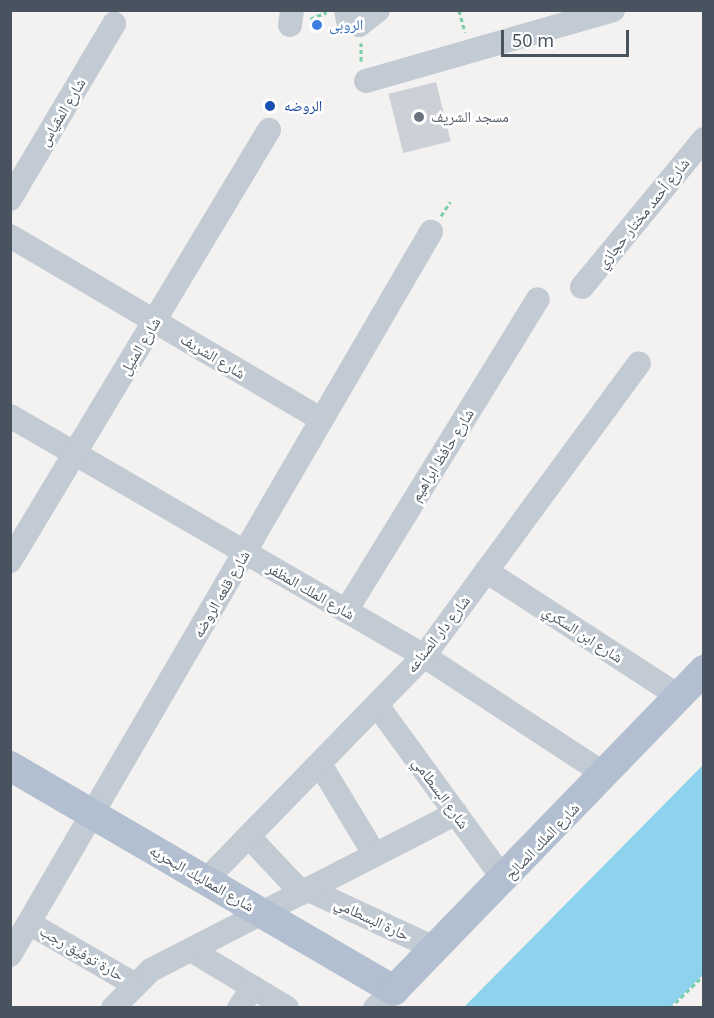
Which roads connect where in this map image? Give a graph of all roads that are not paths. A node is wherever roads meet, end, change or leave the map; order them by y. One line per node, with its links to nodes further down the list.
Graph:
1 (346, 10): 3 (street)
2 (613, 10): 5 (street)
3 (374, 15)
4 (114, 24): 8 (street, شارع المقياس)
5 (366, 81)
6 (269, 130): 13 (street, شارع المنيل)
7 (704, 139): 11 (street, شارع أحمد مختار حجازي)
8 (10, 199)
9 (431, 232): 16 (street, شارع قلعه الروضه)
10 (10, 236): 13 (street, شارع الشريف)
11 (582, 287)
12 (538, 299): 21 (street, شارع حافظ ابراهيم)
13 (154, 321): 16 (street, شارع الشريف); 17 (street, شارع المنيل)
14 (639, 363): 20 (street, شارع دار الصناعه)
15 (10, 417): 17 (street, شارع الملك المظفر)
16 (322, 420): 18 (street, شارع قلعه الروضه)
17 (75, 454): 18 (street, شارع الملك المظفر); 19 (street, شارع المنيل)
18 (244, 553): 21 (street, شارع الملك المظفر); 30 (street, شارع قلعه الروضه)
19 (10, 561)
20 (486, 571): 22 (street, شارع دار الصناعه); 24 (street, شارع ابن السكري)
21 (346, 611): 22 (street, شارع الملك المظفر)
22 (424, 656): 25 (street, شارع دار الصناعه); 28 (street, شارع الملك المظفر)
23 (704, 670): 24 (main road, شارع الملك الصالح)
24 (680, 697): 28 (main road, شارع الملك الصالح)
25 (377, 705): 26 (street, شارع دار الصناعه); 29 (street, شارع البسطامي)
26 (320, 764): 31 (street, شارع دار الصناعه); 32 (street)
27 (10, 766): 30 (main road, شارع المماليك البحريه)
28 (606, 775): 34 (main road, شارع الملك الصالح)
29 (456, 813): 32 (street); 34 (street, شارع البسطامي)
30 (93, 814): 33 (main road, شارع المماليك البحريه); 37 (street, شارع قلعه الروضه)
31 (249, 837): 33 (street, شارع دار الصناعه); 35 (street)
32 (375, 855): 35 (street)
33 (206, 880): 36 (main road, شارع المماليك البحريه)
34 (504, 880): 38 (main road, شارع الملك الصالح)
35 (305, 891): 36 (street); 38 (street, حارة البسطامي)
36 (262, 914): 39 (street); 43 (main road, شارع المماليك البحريه)
37 (29, 923): 40 (street, شارع قلعه الروضه); 41 (street, حارة توفيق رجب)
38 (436, 949): 43 (main road, شارع الملك الصالح)
39 (191, 950): 41 (street); 42 (street)
40 (10, 955)
41 (134, 984): 44 (street)
42 (253, 987): 45 (street); 46 (street)
43 (385, 999)
44 (114, 1008)
45 (239, 1008)
46 (287, 1008)

